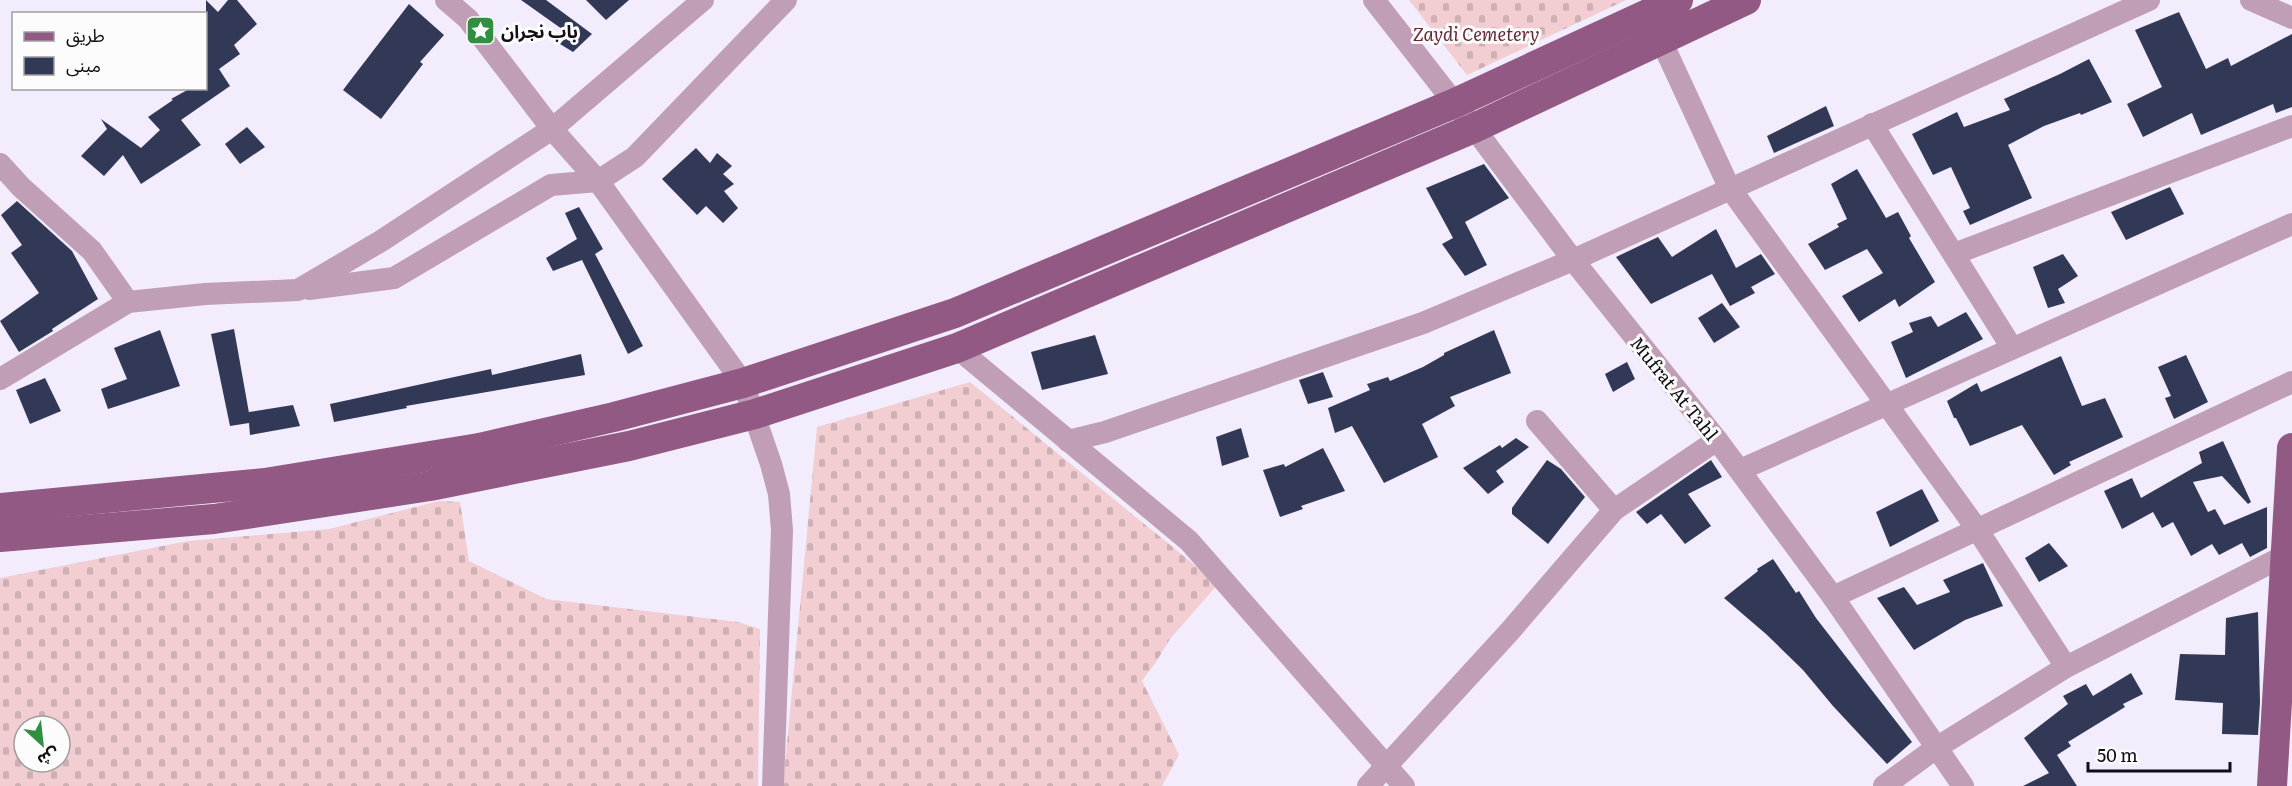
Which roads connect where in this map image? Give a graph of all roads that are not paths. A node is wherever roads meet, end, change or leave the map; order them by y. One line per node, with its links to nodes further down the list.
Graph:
1 (447, 0): 15 (street)
2 (703, 0): 15 (street)
3 (786, 0): 17 (street)
4 (1374, 0): 11 (street, Mufrat At Tahl)
5 (1678, 0): 11 (main road)
6 (1746, 0): 10 (main road)
7 (2149, 0): 12 (street)
8 (2252, 0): 9 (street)
9 (2292, 18)
10 (1662, 40): 14 (main road); 18 (street)
11 (1455, 103): 14 (street, Mufrat At Tahl); 28 (main road)
12 (1872, 124): 18 (street); 20 (street)
13 (2292, 126): 20 (street)
14 (1474, 128): 21 (street, Mufrat At Tahl); 24 (main road)
15 (552, 129): 17 (street); 22 (street)
16 (0, 164): 23 (street)
17 (598, 181): 22 (street); 28 (street)
18 (1729, 188): 21 (street); 29 (street)
19 (2292, 225): 25 (street)
20 (1953, 254): 25 (street)
21 (1573, 260): 32 (street, Mufrat At Tahl); 33 (street)
22 (298, 290): 23 (street)
23 (128, 302): 26 (street)
24 (957, 348): 30 (main road); 33 (street)
25 (2012, 348): 29 (street)
26 (0, 379)
27 (2292, 382): 38 (street)
28 (743, 383): 30 (street); 36 (main road)
29 (1886, 405): 35 (street); 38 (street)
30 (754, 414): 39 (main road); 45 (street)
31 (1537, 421): 37 (street)
32 (1717, 440): 35 (street, Mufrat At Tahl); 37 (street)
33 (1068, 441): 44 (street)
34 (2292, 448): 40 (main road)
35 (1740, 470): 41 (street, Mufrat At Tahl)
36 (0, 508)
37 (1614, 510): 44 (street)
38 (1977, 529): 41 (street); 42 (street)
39 (0, 537)
40 (2286, 555): 42 (street); 50 (main road)
41 (1833, 597): 43 (street, Mufrat At Tahl)
42 (2066, 667): 43 (street)
43 (1936, 748): 48 (street); 49 (street, Mufrat At Tahl)
44 (1387, 766): 46 (street); 47 (street)
45 (773, 786)
46 (1368, 786)
47 (1404, 786)
48 (1884, 786)
49 (1963, 786)
50 (2272, 786)

